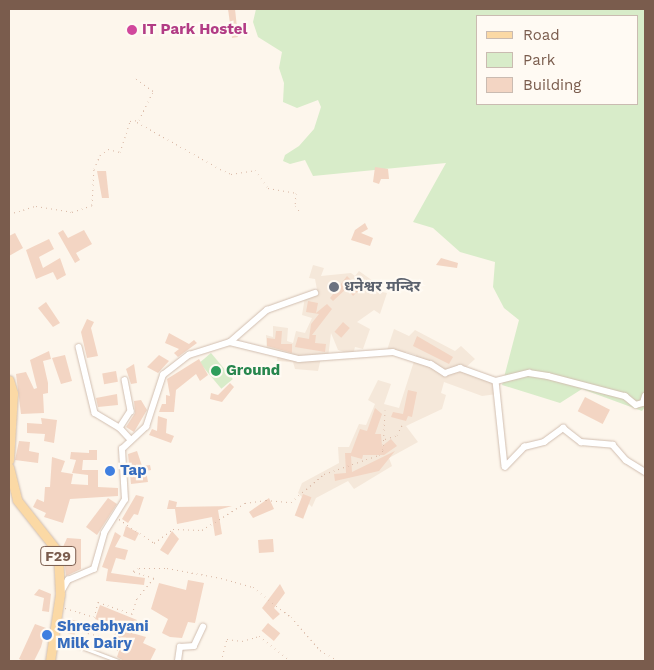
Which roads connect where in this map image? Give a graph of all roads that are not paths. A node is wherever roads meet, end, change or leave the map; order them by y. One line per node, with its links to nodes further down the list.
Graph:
1 (316, 293): 2 (street)
2 (230, 342): 6 (street); 9 (street)
3 (79, 346): 8 (street)
4 (9, 380): 10 (main road)
5 (125, 380): 8 (street)
6 (496, 381): 7 (street); 12 (street)
7 (645, 396)
8 (120, 428): 9 (street)
9 (131, 440): 13 (street)
10 (9, 460)
11 (9, 466): 13 (main road, F29)
12 (645, 472)
13 (60, 594): 15 (main road, F29)
14 (203, 627): 18 (street)
15 (55, 637): 16 (main road, F29); 17 (lane)
16 (50, 661)
17 (119, 661)
18 (178, 661)

